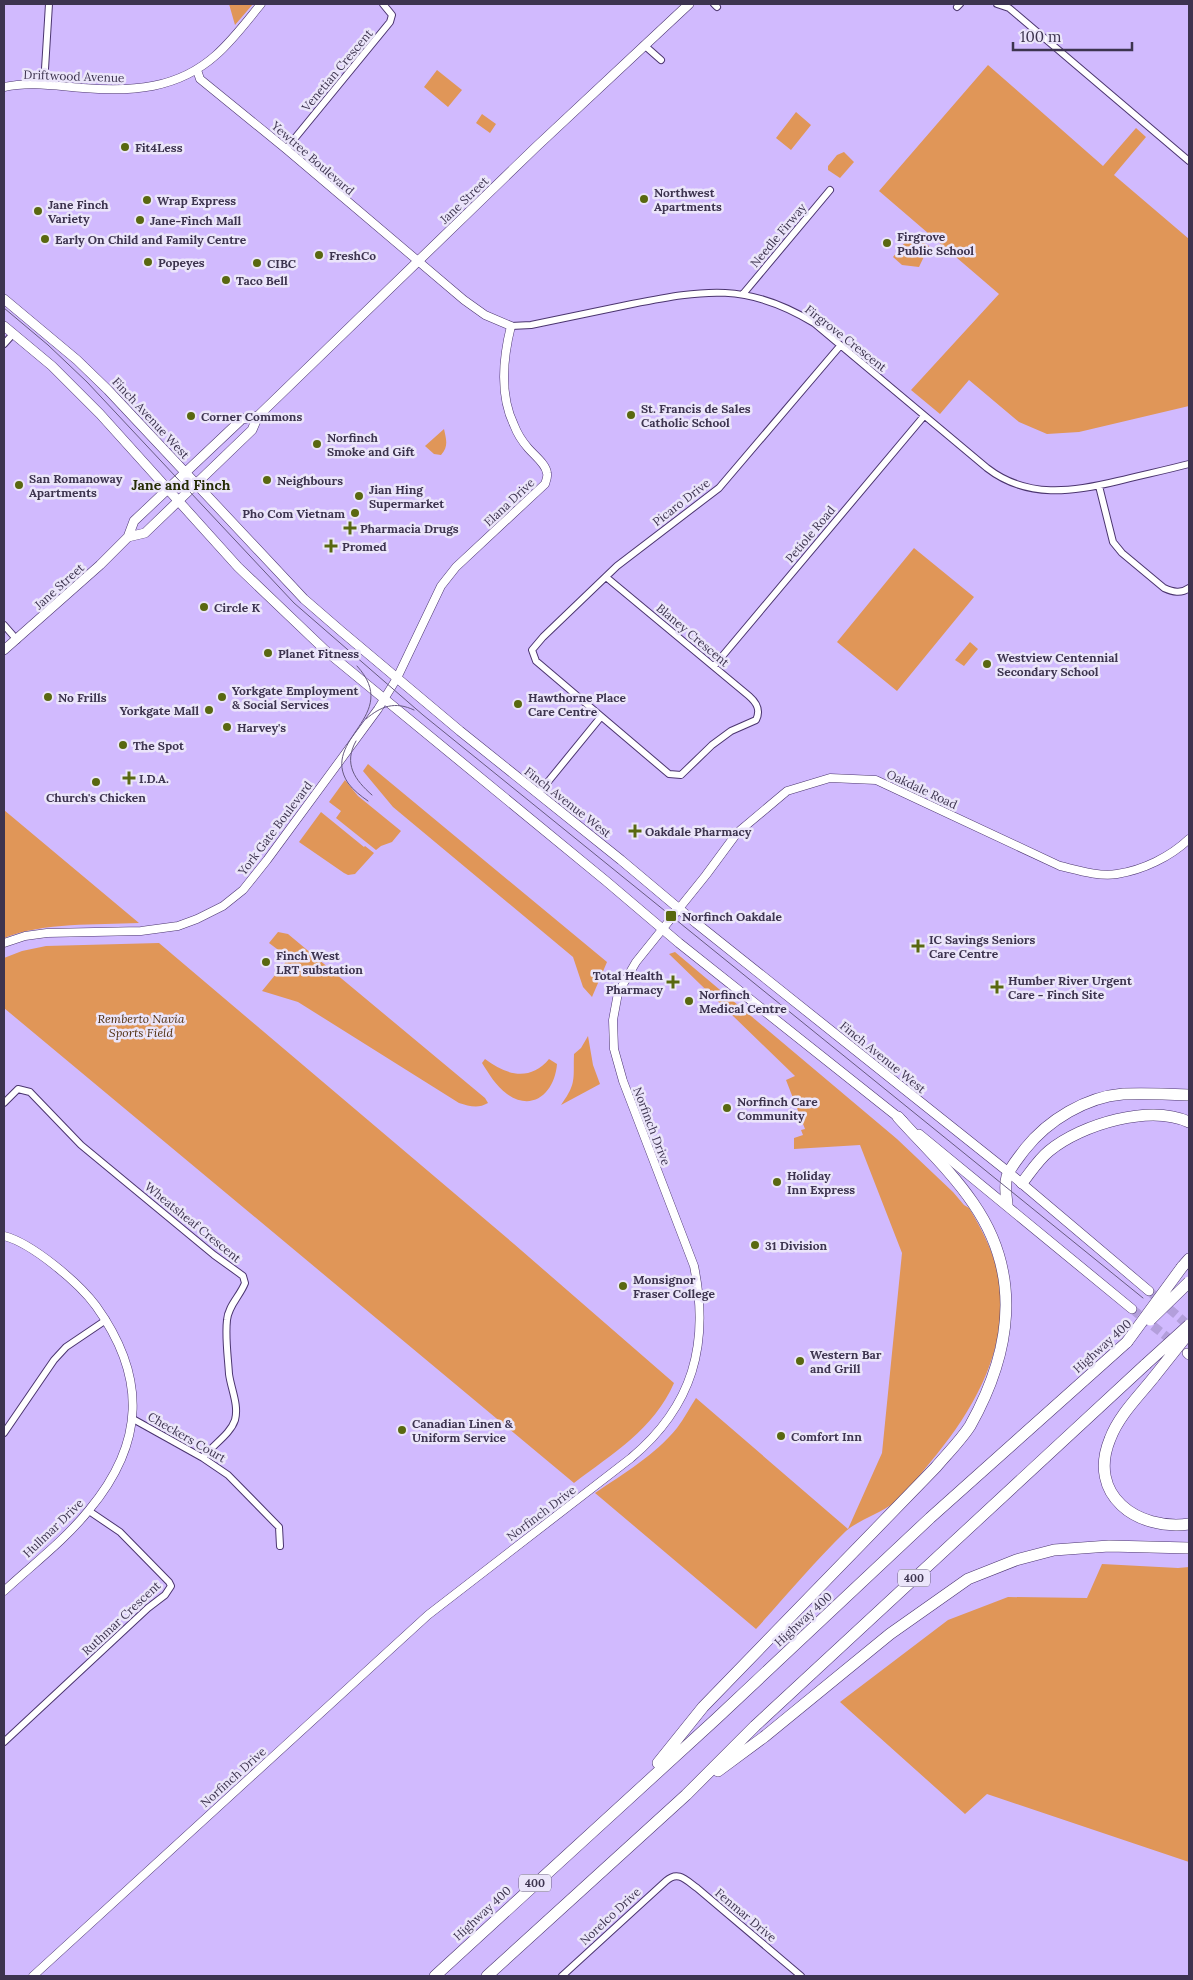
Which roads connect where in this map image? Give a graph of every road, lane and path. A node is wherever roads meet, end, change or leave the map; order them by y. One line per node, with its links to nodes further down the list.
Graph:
1 (49, 4): 9 (street)
2 (261, 4): 8 (street, Driftwood Avenue)
3 (383, 4): 11 (street, Venetian Crescent)
4 (689, 4): 6 (main road, Jane Street)
5 (997, 4): 12 (street)
6 (644, 45): 7 (street); 14 (main road, Jane Street)
7 (661, 60)
8 (197, 70): 9 (street, Driftwood Avenue); 11 (street, Yewtree Boulevard)
9 (44, 84): 10 (street, Driftwood Avenue)
10 (4, 87)
11 (286, 149): 14 (street, Yewtree Boulevard)
12 (1189, 161)
13 (830, 190): 15 (street, Needle Firway)
14 (418, 261): 18 (street, Firgrove Crescent); 22 (main road, Jane Street)
15 (744, 294): 18 (street, Firgrove Crescent); 21 (street, Firgrove Crescent)
16 (4, 299): 25 (main road, Finch Avenue West)
17 (4, 326): 19 (main road)
18 (511, 326): 37 (street, Elana Drive)
19 (13, 334): 20 (street); 28 (main road)
20 (4, 344)
21 (840, 346): 23 (street, Firgrove Crescent); 31 (street, Picaro Drive)
22 (258, 416): 25 (main road, Jane Street); 26 (main road, Jane Street)
23 (924, 416): 27 (street, Firgrove Crescent); 36 (street, Petiole Road)
24 (1189, 464): 27 (street, Firgrove Crescent)
25 (185, 472): 26 (main road, Finch Avenue West); 28 (main road, Jane Street)
26 (196, 484): 29 (main road, Jane Street); 37 (main road, Finch Avenue West)
27 (1099, 486): 32 (street)
28 (167, 490): 29 (main road); 30 (main road, Jane Street)
29 (178, 502): 30 (main road, Jane Street); 38 (main road)
30 (128, 537): 34 (main road, Jane Street)
31 (606, 577): 36 (street, Blaney Crescent); 39 (street, Blaney Crescent)
32 (1189, 588)
33 (4, 625): 34 (street)
34 (17, 640): 35 (main road, Jane Street)
35 (4, 650)
36 (714, 666): 39 (street, Blaney Crescent)
37 (397, 678): 38 (street, York Gate Boulevard); 40 (main road, Finch Avenue West)
38 (385, 699): 43 (main road); 44 (street, York Gate Boulevard)
39 (600, 718): 40 (street)
40 (538, 794): 42 (main road, Finch Avenue West)
41 (1189, 839): 42 (street, Oakdale Road)
42 (679, 908): 43 (street, Oakdale Road); 49 (main road, Finch Avenue West)
43 (662, 928): 47 (main road); 73 (street, Norfinch Drive)
44 (4, 943)
45 (1189, 1095): 49 (highway)
46 (4, 1103): 63 (street, Wheatsheaf Crescent)
47 (898, 1117): 51 (main road); 70 (highway)
48 (1189, 1122): 50 (highway)
49 (1007, 1171): 50 (main road, Finch Avenue West); 51 (highway)
50 (1022, 1183): 55 (main road, Finch Avenue West)
51 (1007, 1204): 56 (main road)
52 (4, 1236): 57 (street, Hullmar Drive)
53 (1186, 1263): 60 (highway, bridge)
54 (1189, 1282): 60 (highway, Highway 400 / 400, bridge)
55 (1148, 1291)
56 (1132, 1308)
57 (106, 1320): 61 (street, Hullmar Drive); 62 (street)
58 (1189, 1325): 71 (highway, 400, bridge)
59 (1189, 1334): 65 (highway, bridge)
60 (1127, 1342): 70 (highway, Highway 400 / 400)
61 (133, 1419): 63 (street, Checkers Court); 64 (street, Hullmar Drive)
62 (4, 1433)
63 (203, 1458): 66 (street, Checkers Court)
64 (89, 1511): 68 (street, Hullmar Drive); 69 (street, Ruthmar Crescent)
65 (1189, 1524)
66 (280, 1546)
67 (1189, 1548): 71 (highway)
68 (4, 1591)
69 (4, 1742)
70 (636, 1791): 74 (highway, Highway 400 / 400)
71 (686, 1795): 75 (highway, 400)
72 (675, 1875): 76 (street, Norelco Drive); 77 (street, Fenmar Drive)
73 (33, 1976)
74 (436, 1976)
75 (487, 1976)
76 (562, 1976)
77 (801, 1976)

